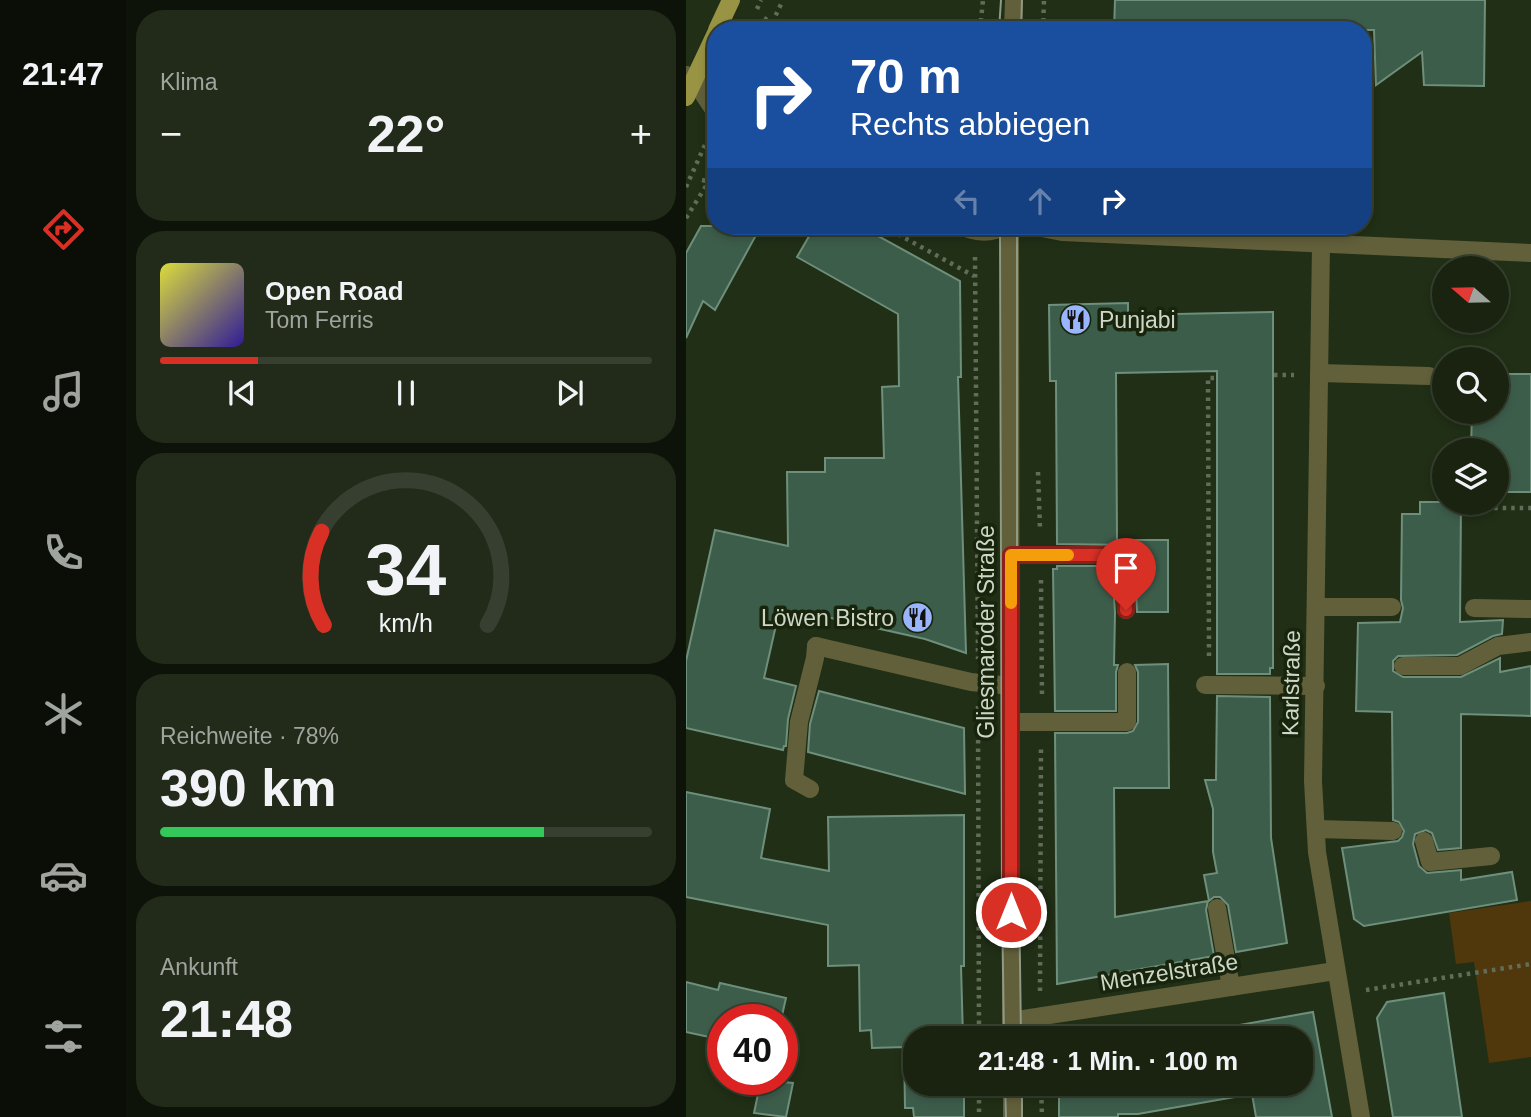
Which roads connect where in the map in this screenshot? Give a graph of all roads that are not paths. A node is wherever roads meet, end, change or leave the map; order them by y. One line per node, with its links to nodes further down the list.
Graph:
1 (731, 0): 3 (main road)
2 (1014, 0): 4 (street)
3 (721, 21)
4 (1013, 21)
5 (707, 47): 6 (main road)
6 (690, 77): 7 (main road); 8 (street)
7 (686, 97)
8 (707, 110)
9 (1010, 235): 15 (street, Gliesmaroder Straße)
10 (1122, 235): 11 (street)
11 (1321, 245): 12 (street); 13 (street, Karlstraße)
12 (1531, 253)
13 (1320, 373): 14 (street); 16 (street, Karlstraße)
14 (1429, 376)
15 (1011, 555): 20 (street); 25 (street, Gliesmaroder Straße)
16 (1317, 607): 17 (street); 26 (street, Karlstraße)
17 (1392, 607)
18 (1474, 608): 19 (street)
19 (1531, 608)
20 (1126, 610)
21 (1531, 642): 22 (street)
22 (1403, 666)
23 (1127, 672): 27 (street)
24 (1205, 685): 26 (street)
25 (1011, 686): 27 (street, Gliesmaroder Straße); 28 (street)
26 (1316, 686): 29 (street, Karlstraße)
27 (1011, 722): 36 (street, Gliesmaroder Straße)
28 (810, 789)
29 (1316, 829): 30 (street); 34 (street, Karlstraße)
30 (1393, 831)
31 (1424, 841): 32 (street)
32 (1491, 856)
33 (1217, 908): 35 (street)
34 (1335, 971): 35 (street, Menzelstraße); 40 (street, Karlstraße)
35 (1231, 987): 37 (street, Menzelstraße)
36 (1011, 1026)
37 (1018, 1026)
38 (1012, 1096): 39 (street)
39 (1012, 1117)
40 (1361, 1117)

